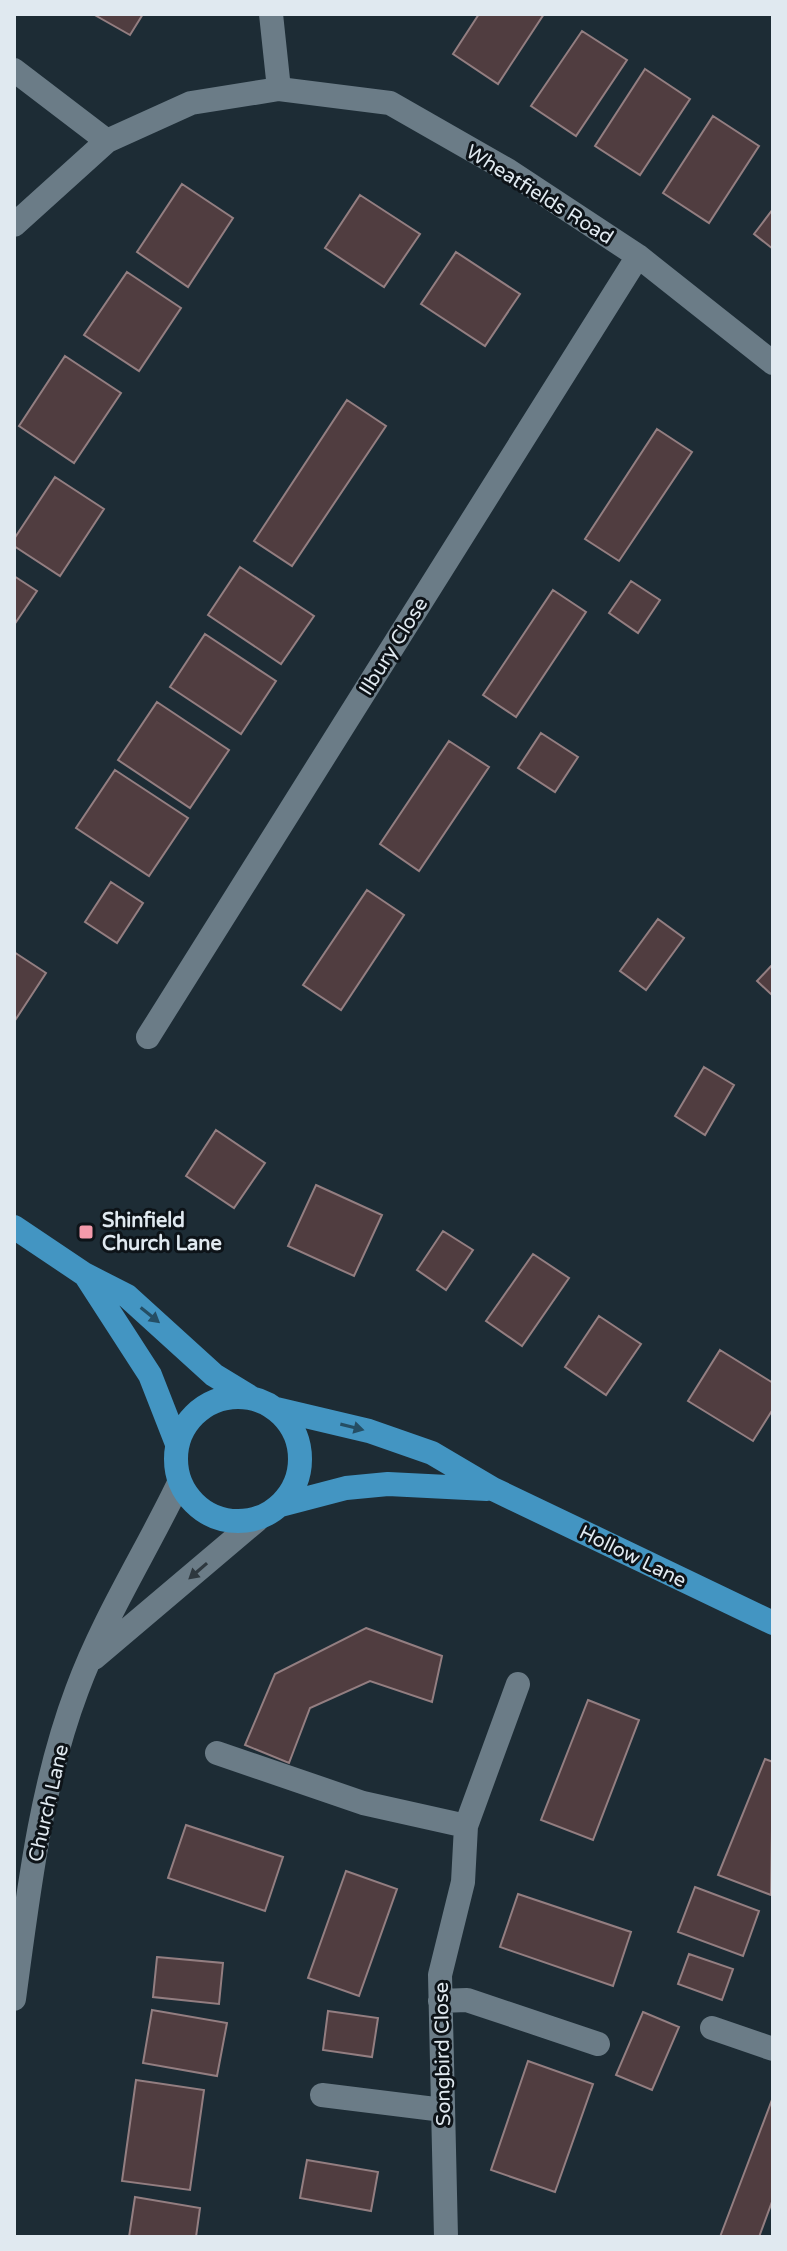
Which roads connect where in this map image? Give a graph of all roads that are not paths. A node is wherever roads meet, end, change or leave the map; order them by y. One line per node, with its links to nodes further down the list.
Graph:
1 (271, 14): 3 (street)
2 (14, 70): 4 (street)
3 (279, 89): 4 (street, Wheatfields Road); 6 (street, Wheatfields Road)
4 (107, 141): 5 (street, Wheatfields Road)
5 (14, 225)
6 (638, 256): 7 (street, Wheatfields Road); 8 (street, Ilbury Close)
7 (773, 363)
8 (148, 1037)
9 (14, 1227): 10 (main road)
10 (84, 1274): 11 (main road, one-way to 11); 13 (main road)
11 (250, 1397): 12 (main road); 13 (main road)
12 (276, 1409): 15 (main road, Hollow Lane, one-way to 15); 16 (main road)
13 (177, 1444): 14 (main road)
14 (179, 1483): 17 (main road); 19 (street, Church Lane)
15 (493, 1489): 16 (main road, Hollow Lane); 18 (main road, Hollow Lane)
16 (281, 1505): 17 (main road)
17 (257, 1520): 19 (street, Church Lane, one-way to 19)
18 (773, 1623)
19 (92, 1659): 23 (street, Church Lane)
20 (518, 1684): 22 (street, Songbird Close)
21 (217, 1753): 22 (street)
22 (466, 1826): 24 (street, Songbird Close)
23 (14, 1999)
24 (440, 2001): 26 (street); 29 (street, Songbird Close)
25 (712, 2028): 27 (street)
26 (598, 2044)
27 (773, 2048)
28 (322, 2095): 29 (street)
29 (443, 2110): 30 (street, Songbird Close)
30 (446, 2237)

